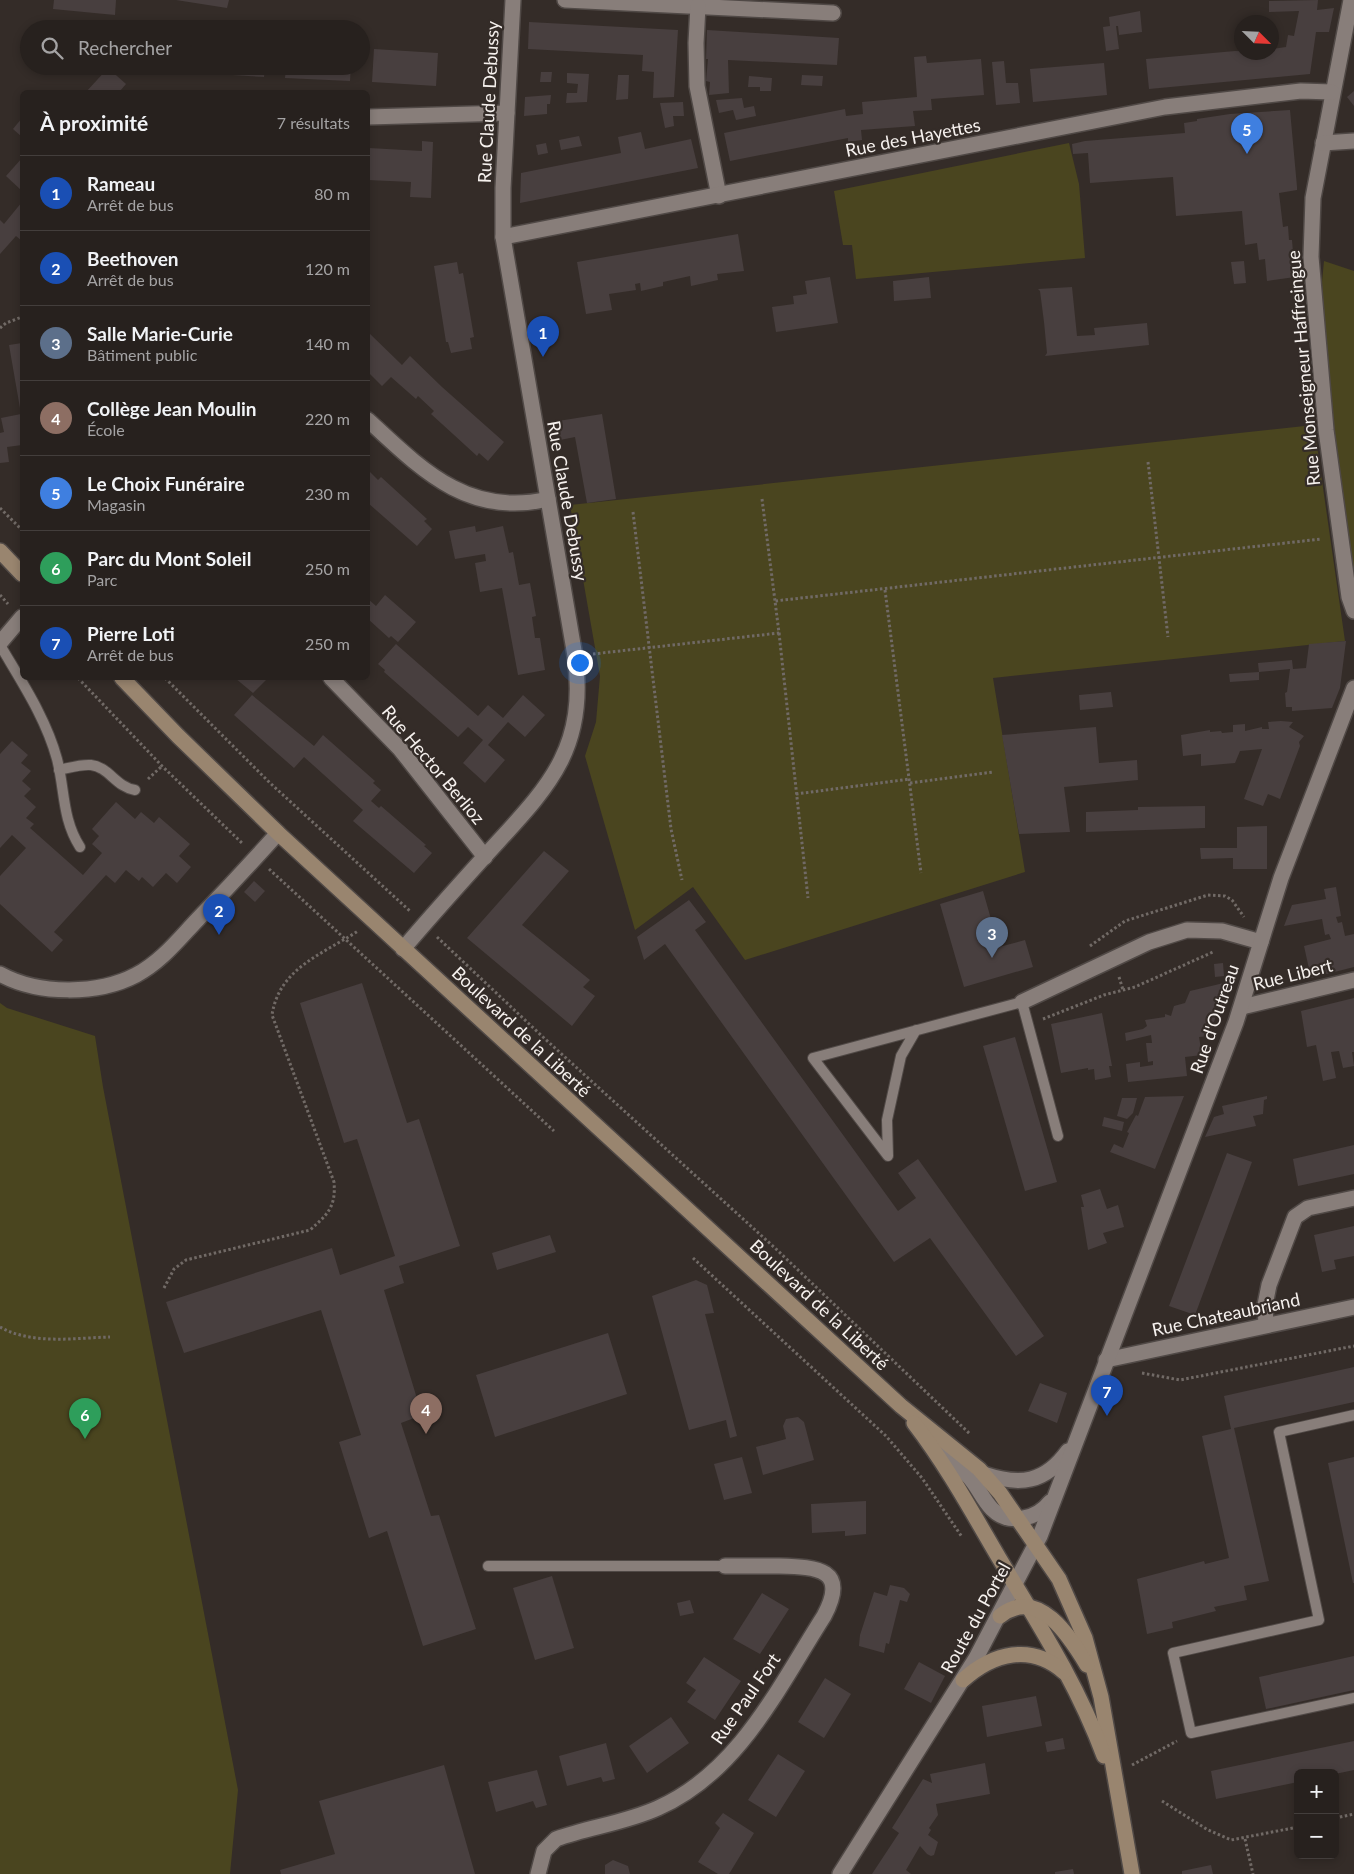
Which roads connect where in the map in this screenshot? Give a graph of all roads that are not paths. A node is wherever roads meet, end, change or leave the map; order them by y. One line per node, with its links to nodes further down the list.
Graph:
1 (513, 0): 7 (street, Rue Claude Debussy)
2 (565, 0): 4 (street)
3 (1351, 0): 6 (street, Rue Monseigneur Haffreingue)
4 (698, 6): 5 (street); 11 (street)
5 (833, 13)
6 (1332, 92): 10 (street, Rue Monseigneur Haffreingue); 11 (street, Rue des Hayettes)
7 (507, 113): 8 (street); 12 (street, Rue Claude Debussy)
8 (370, 117)
9 (1354, 141): 10 (street)
10 (1323, 142): 17 (street, Rue Monseigneur Haffreingue)
11 (720, 196): 12 (street, Rue des Hayettes)
12 (503, 237): 14 (street, Rue Claude Debussy)
13 (370, 422): 14 (street)
14 (548, 499): 27 (street, Rue Claude Debussy)
15 (0, 551): 16 (main road)
16 (20, 572)
17 (1354, 611)
18 (20, 619): 19 (street)
19 (0, 644): 23 (lane)
20 (124, 680): 25 (main road, Boulevard de la Liberté)
21 (333, 680): 27 (street, Rue Hector Berlioz)
22 (1354, 688): 28 (street, Rue d'Outreau)
23 (59, 770): 24 (lane); 26 (lane)
24 (135, 790)
25 (278, 833): 29 (main road, Boulevard de la Liberté); 30 (street)
26 (80, 847)
27 (484, 857): 29 (street, Rue Claude Debussy)
28 (1260, 942): 32 (street); 33 (street, Rue d'Outreau)
29 (403, 949): 40 (main road, Boulevard de la Liberté)
30 (0, 974)
31 (1354, 980): 33 (street, Rue Libert)
32 (1022, 1002): 34 (lane); 35 (lane)
33 (1242, 1007): 39 (street, Rue d'Outreau)
34 (916, 1030): 34 (lane)
35 (1058, 1136)
36 (1354, 1198): 38 (street)
37 (1354, 1307): 38 (street, Rue Chateaubriand)
38 (1266, 1326): 39 (street, Rue Chateaubriand)
39 (1106, 1360): 42 (street, Route du Portel)
40 (901, 1406): 43 (main road, Boulevard de la Liberté); 44 (main road, Boulevard de la Liberté)
41 (1354, 1415): 56 (lane)
42 (1076, 1440): 44 (street); 45 (street, Route du Portel)
43 (928, 1441): 46 (street); 50 (main road, Boulevard de la Liberté)
44 (984, 1474): 46 (main road, Boulevard de la Liberté)
45 (1058, 1490): 46 (street); 47 (street, Route du Portel)
46 (1018, 1518): 47 (main road, Boulevard de la Liberté)
47 (1036, 1545): 50 (street, Route du Portel); 55 (main road, Boulevard de la Liberté)
48 (488, 1566): 49 (lane)
49 (725, 1566): 58 (street, Rue Paul Fort)
50 (1016, 1586): 51 (main road, Boulevard de la Liberté); 52 (street, Route du Portel)
51 (1029, 1608): 52 (main road); 53 (main road, Boulevard de la Liberté); 55 (main road)
52 (1000, 1616): 54 (street, Route du Portel)
53 (1070, 1678): 54 (main road); 57 (main road, Boulevard de la Liberté)
54 (963, 1680): 59 (street, Route du Portel)
55 (1096, 1682): 57 (main road, Boulevard de la Liberté)
56 (1354, 1698)
57 (1116, 1790): 60 (main road, Boulevard de la Liberté)
58 (538, 1874)
59 (840, 1874)
60 (1132, 1874)

